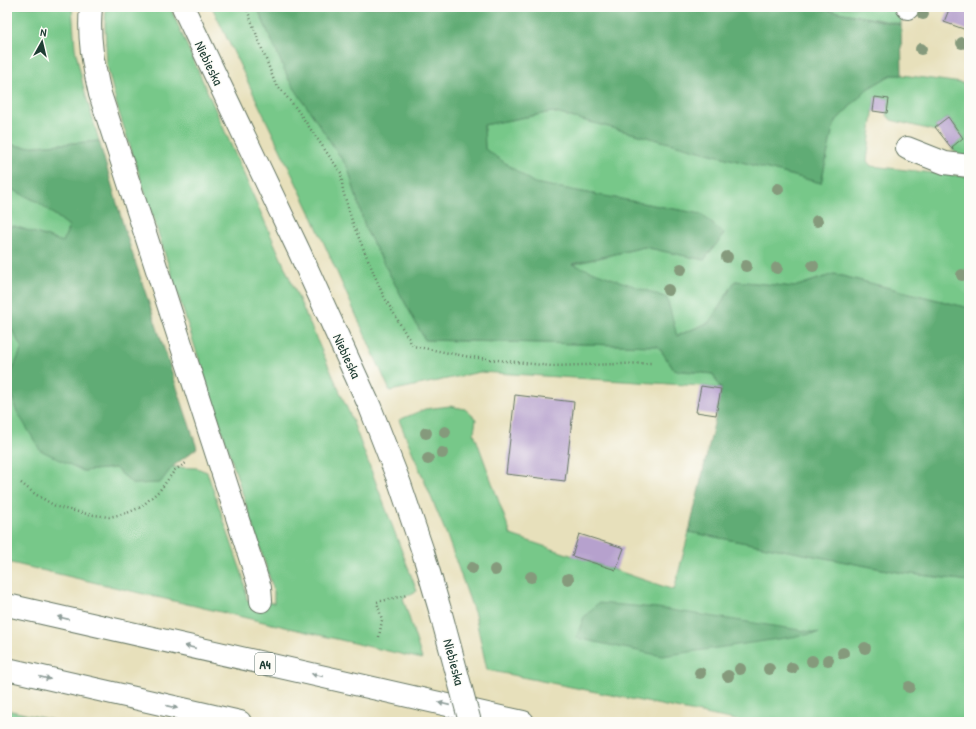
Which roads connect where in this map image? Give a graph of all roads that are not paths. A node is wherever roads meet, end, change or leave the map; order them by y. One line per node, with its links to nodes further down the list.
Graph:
1 (91, 7): 5 (main road)
2 (183, 7): 9 (main road, Niebieska, bridge)
3 (907, 148): 4 (main road)
4 (969, 166)
5 (261, 601)
6 (7, 605): 10 (main road, A4, one-way to 6)
7 (7, 669): 8 (main road, one-way to 8)
8 (240, 722)
9 (470, 722)
10 (523, 722)

